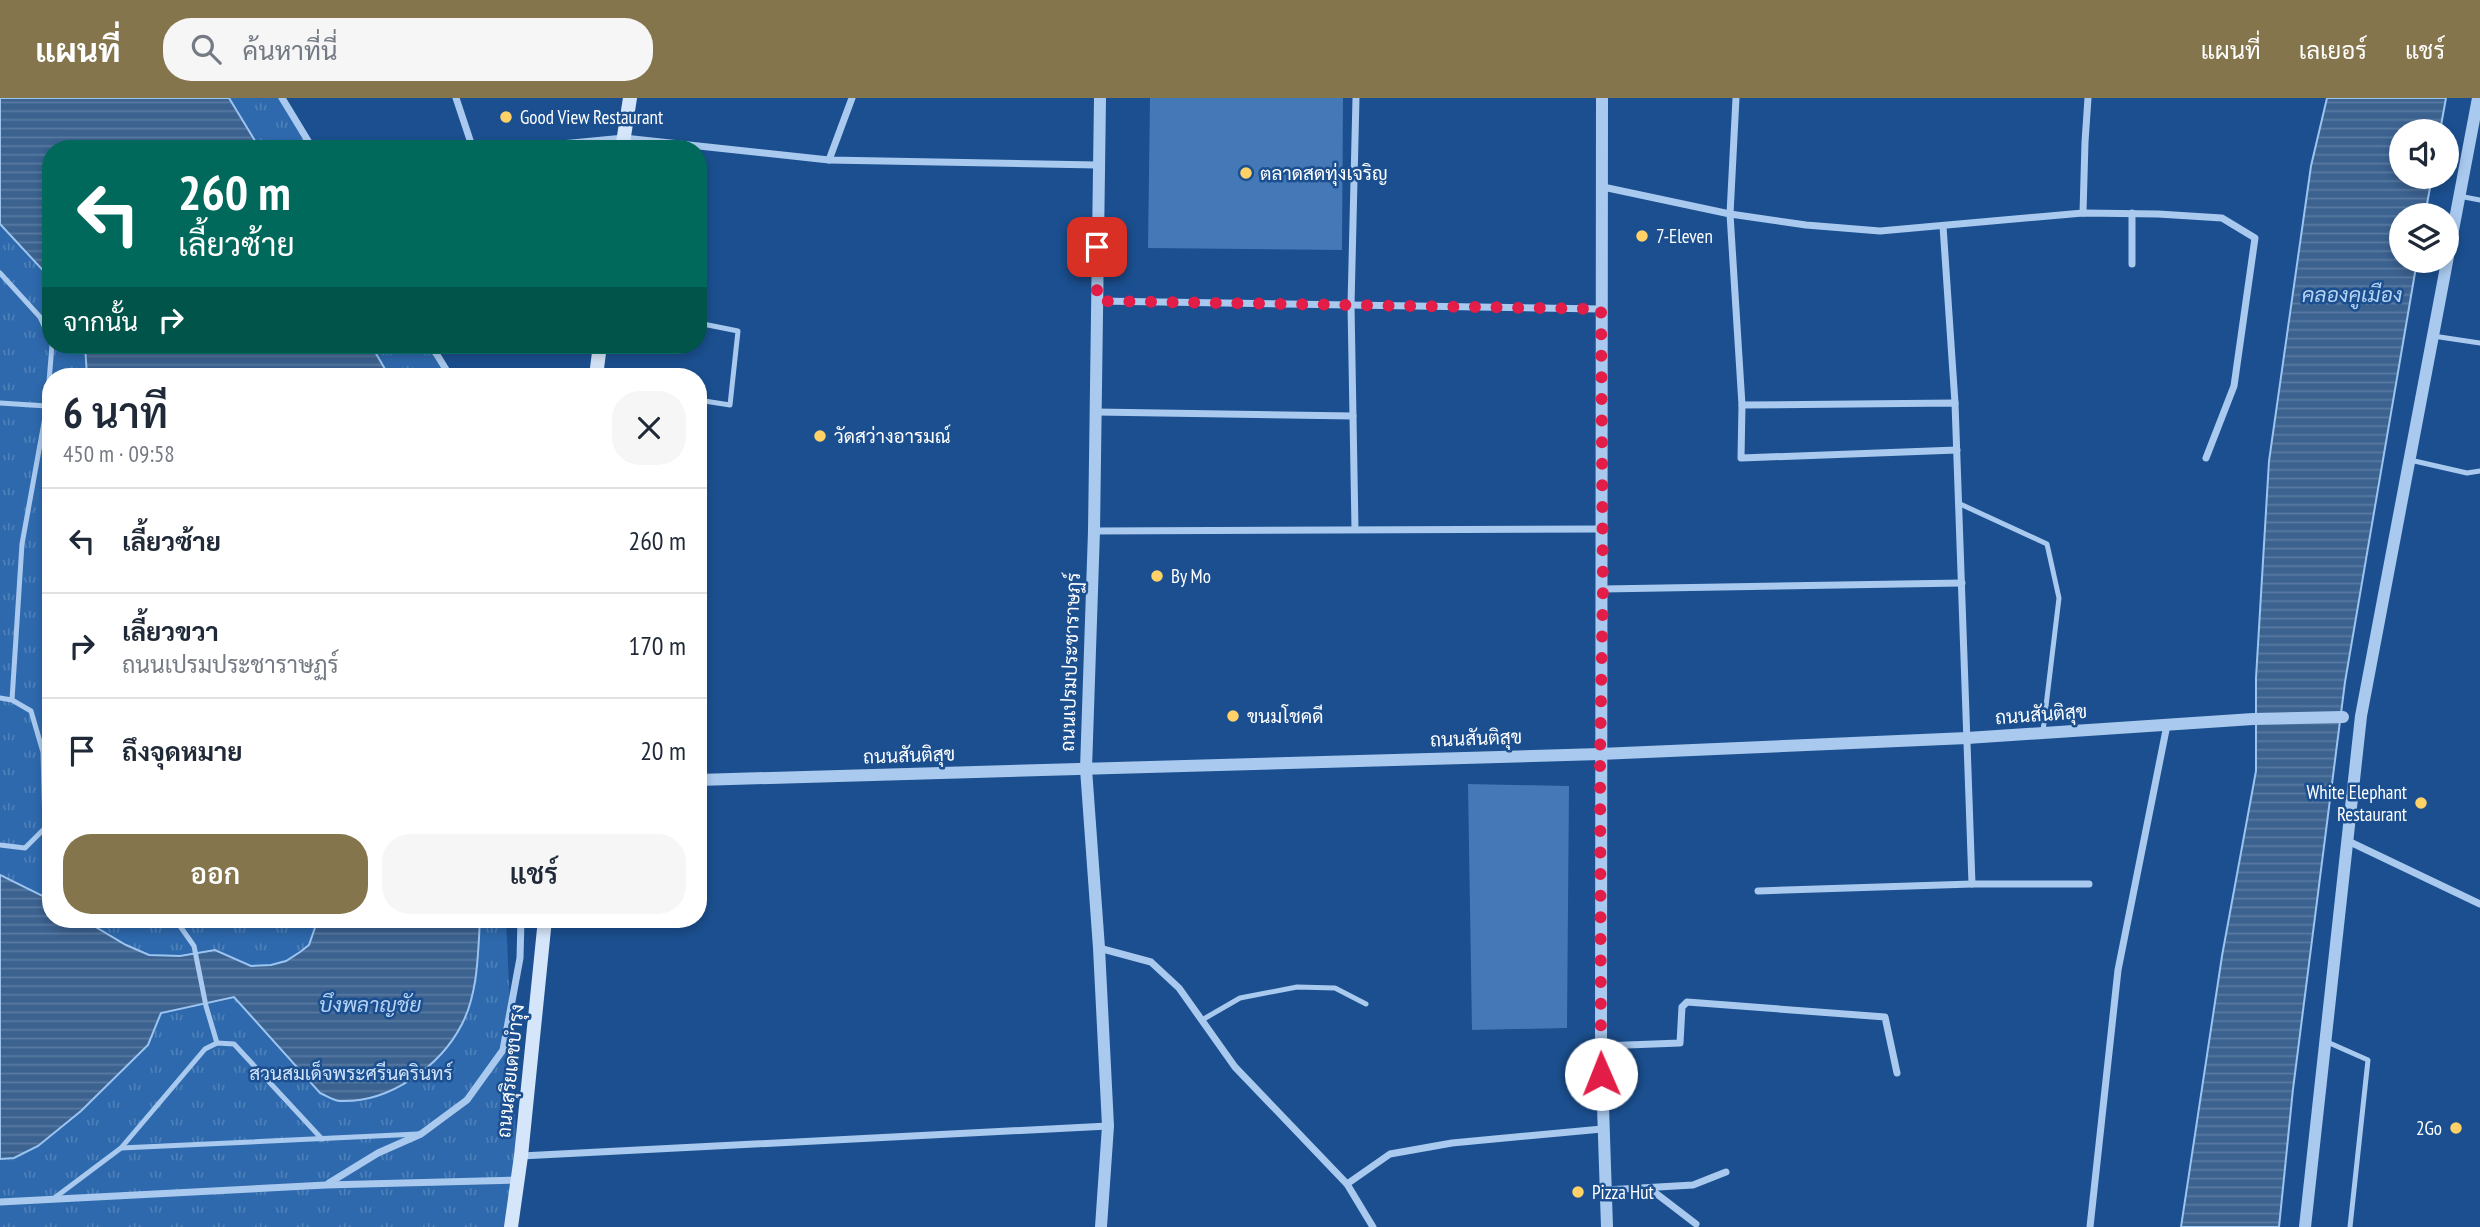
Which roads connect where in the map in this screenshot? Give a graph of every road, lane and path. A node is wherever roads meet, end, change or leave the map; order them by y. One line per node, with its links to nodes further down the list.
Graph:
1 (282, 98): 11 (street)
2 (456, 98): 12 (street)
3 (630, 98): 13 (main road)
4 (852, 98): 15 (street)
5 (1100, 98): 16 (street, ถนนเปรมประชาราษฏร์)
6 (1356, 98): 27 (street)
7 (1602, 98): 17 (street)
8 (1736, 98): 21 (street)
9 (2087, 98): 20 (street)
10 (2478, 98): 18 (street)
11 (308, 140)
12 (470, 140)
13 (624, 140)
14 (707, 151): 15 (street)
15 (829, 160): 16 (street)
16 (1097, 165): 26 (street, ถนนเปรมประชาราษฏร์)
17 (1603, 187): 21 (street); 28 (street)
18 (2459, 196): 19 (lane); 31 (street)
19 (2480, 200)
20 (2083, 212): 22 (street); 23 (street)
21 (1730, 214): 23 (street); 36 (street)
22 (2132, 214): 24 (street); 42 (street)
23 (1943, 226): 35 (street)
24 (2132, 264)
25 (0, 273): 29 (lane)
26 (1097, 301): 27 (street); 38 (street, ถนนเปรมประชาราษฏร์)
27 (1351, 305): 28 (street); 39 (street)
28 (1601, 309): 46 (street)
29 (42, 321)
30 (707, 325): 33 (lane)
31 (2433, 336): 32 (lane); 43 (street)
32 (2480, 343)
33 (707, 401)
34 (0, 403): 37 (lane)
35 (1955, 403): 36 (street); 41 (street)
36 (1742, 405): 41 (street)
37 (42, 406)
38 (1096, 412): 39 (street); 48 (street, ถนนเปรมประชาราษฏร์)
39 (1353, 416): 47 (street)
40 (42, 434): 52 (lane)
41 (1956, 450): 45 (street)
42 (2206, 458)
43 (2410, 460): 44 (lane); 53 (street)
44 (2480, 471)
45 (1958, 503): 49 (street); 56 (lane)
46 (1602, 528): 47 (street); 50 (street)
47 (1355, 529): 48 (street)
48 (1094, 531): 60 (street, ถนนเปรมประชาราษฏร์)
49 (1962, 583): 50 (street); 57 (street)
50 (1603, 589): 59 (street)
51 (0, 698): 52 (lane)
52 (12, 700): 58 (lane)
53 (2361, 716): 54 (street); 63 (street)
54 (2343, 717): 55 (street, ถนนสันติสุข)
55 (2167, 725): 56 (street, ถนนสันติสุข); 98 (street)
56 (2042, 734): 57 (street, ถนนสันติสุข)
57 (1967, 738): 59 (street, ถนนสันติสุข); 65 (street)
58 (42, 749)
59 (1600, 754): 60 (street, ถนนสันติสุข); 77 (street)
60 (1086, 769): 61 (street, ถนนสันติสุข); 72 (street, ถนนเปรมประชาราษฏร์)
61 (707, 780)
62 (42, 834): 64 (lane)
63 (2348, 841): 68 (street); 75 (street)
64 (0, 845)
65 (1972, 884): 66 (street); 67 (street)
66 (2089, 884)
67 (1758, 891)
68 (2480, 904)
69 (181, 928): 76 (lane)
70 (522, 928): 81 (street)
71 (544, 928): 84 (main road, ถนนสุริยเดชบำรุง)
72 (1099, 948): 74 (street); 79 (street, ถนนเปรมประชาราษฏร์)
73 (1366, 1004): 74 (lane)
74 (1202, 1020): 87 (street)
75 (2325, 1041): 99 (street); 100 (lane)
76 (217, 1043): 82 (lane); 83 (lane)
77 (1601, 1046): 78 (street); 80 (street)
78 (1897, 1073)
79 (1108, 1126): 84 (street); 95 (street, ถนนเปรมประชาราษฏร์)
80 (1602, 1129): 87 (street); 90 (street)
81 (421, 1134): 82 (lane); 88 (street)
82 (322, 1139): 83 (lane)
83 (121, 1148): 91 (lane)
84 (520, 1156): 86 (main road, ถนนสุริยเดชบำรุง)
85 (1726, 1172): 89 (street)
86 (518, 1180): 88 (street); 94 (main road, ถนนสุริยเดชบำรุง)
87 (1347, 1184): 96 (street)
88 (326, 1185): 91 (street)
89 (1649, 1188): 90 (street); 93 (street)
90 (1606, 1190): 97 (street)
91 (52, 1199): 92 (street)
92 (0, 1202)
93 (1696, 1224)
94 (511, 1227)
95 (1101, 1227)
96 (1373, 1227)
97 (1607, 1227)
98 (2090, 1227)
99 (2305, 1227)
100 (2350, 1227)

